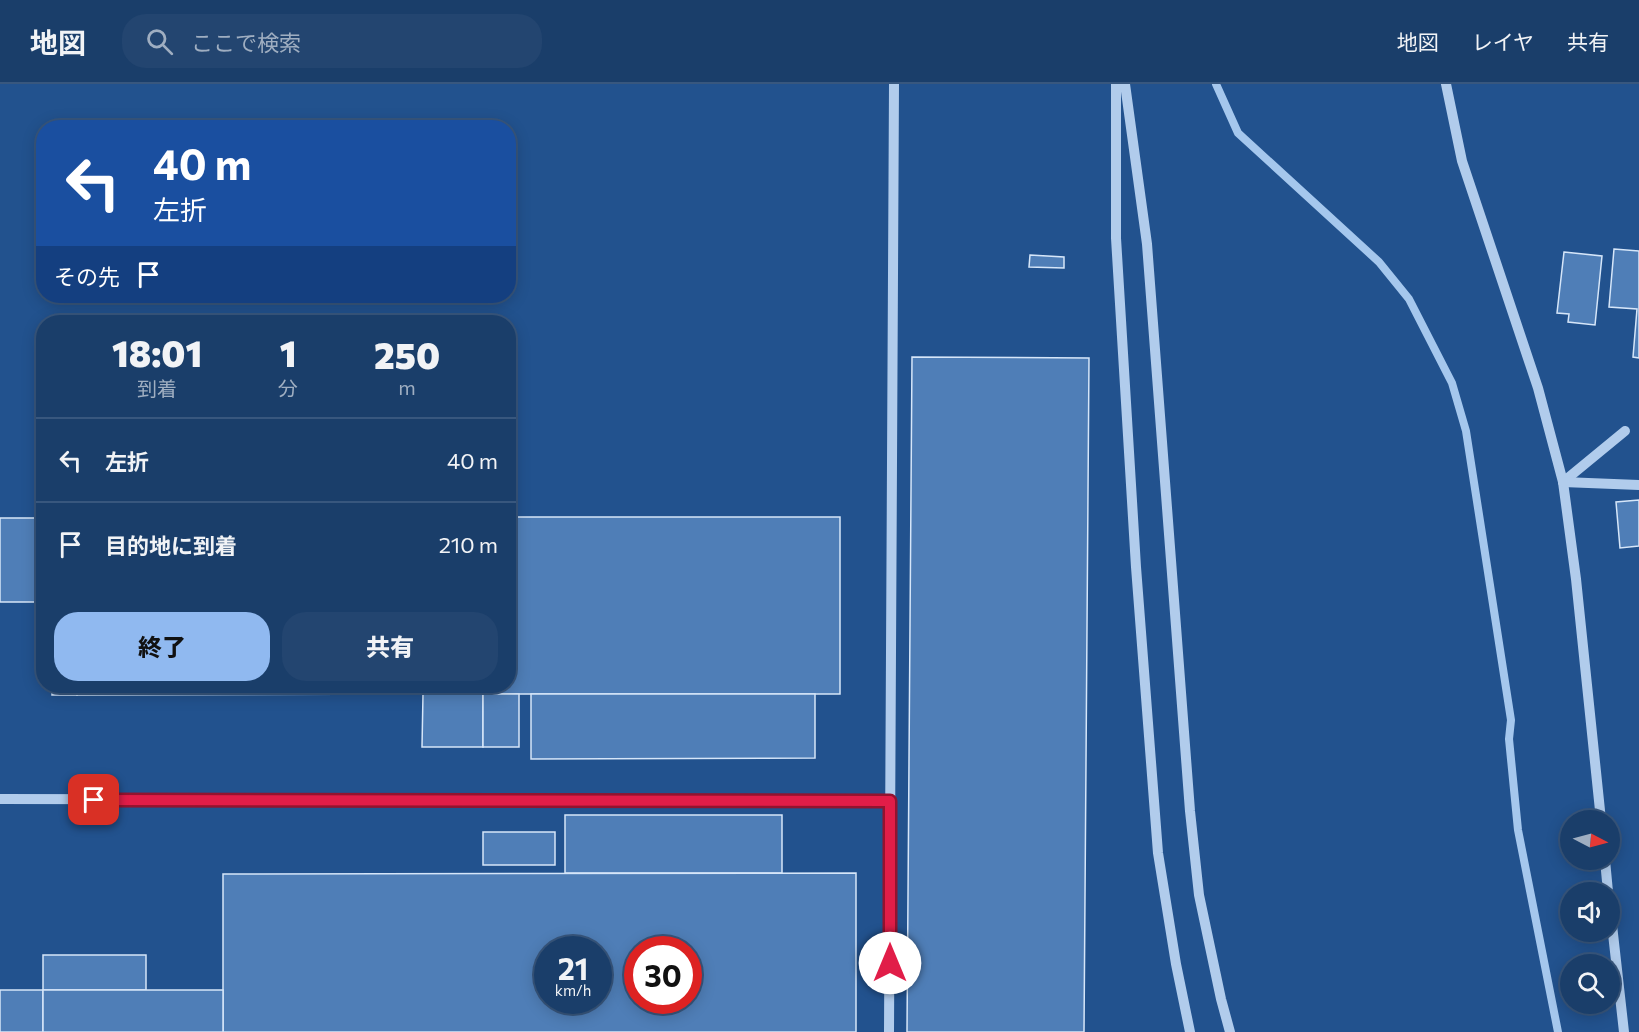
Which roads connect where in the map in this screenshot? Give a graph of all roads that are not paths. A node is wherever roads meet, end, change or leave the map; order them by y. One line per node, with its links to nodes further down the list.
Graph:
1 (894, 84): 9 (street)
2 (1116, 84): 13 (street)
3 (1125, 84): 14 (street)
4 (1446, 84): 6 (street)
5 (1625, 430): 6 (street)
6 (1563, 482): 7 (street); 10 (street)
7 (1639, 485)
8 (0, 799): 9 (street)
9 (890, 801): 12 (street)
10 (1600, 810)
11 (1614, 942): 15 (street)
12 (889, 1032)
13 (1190, 1032)
14 (1230, 1032)
15 (1624, 1032)

